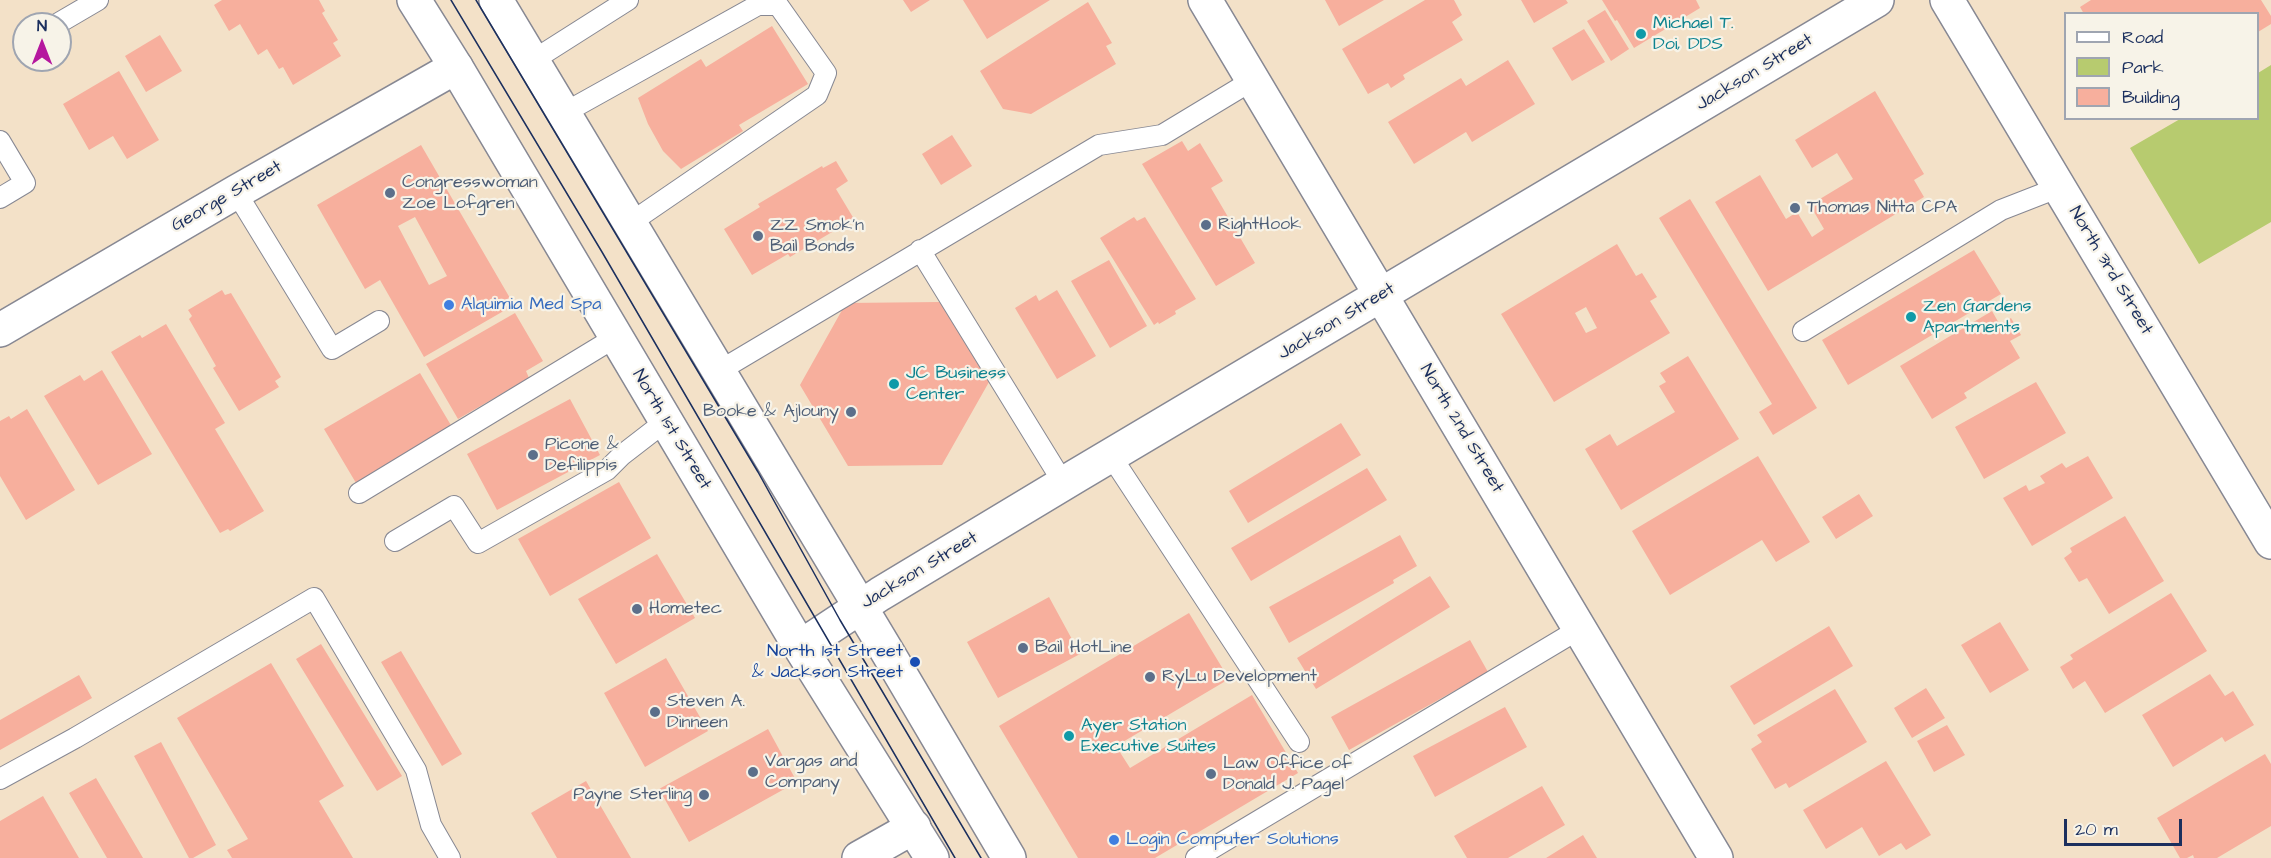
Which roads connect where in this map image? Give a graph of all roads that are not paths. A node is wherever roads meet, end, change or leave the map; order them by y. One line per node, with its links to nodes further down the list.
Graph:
1 (98, 0): 8 (lane)
2 (414, 0): 10 (street, North 1st Street)
3 (496, 0): 9 (street)
4 (628, 0): 9 (lane)
5 (1205, 0): 11 (street, North 2nd Street)
6 (1877, 0): 19 (street, Jackson Street)
7 (1947, 0): 14 (street, North 3rd Street)
8 (72, 15)
9 (532, 61): 12 (street)
10 (456, 67): 15 (street, George Street); 23 (street, North 1st Street)
11 (1253, 80): 18 (lane); 19 (street, North 2nd Street)
12 (564, 113): 17 (street); 17 (lane)
13 (0, 141): 16 (lane)
14 (2060, 187): 22 (lane); 30 (street, North 3rd Street)
15 (236, 192): 20 (lane); 21 (street, George Street)
16 (0, 198)
17 (630, 223): 24 (street)
18 (920, 250): 24 (lane); 27 (lane)
19 (1381, 296): 26 (street, Jackson Street); 32 (street, North 2nd Street)
20 (379, 321)
21 (0, 330)
22 (1803, 331)
23 (616, 337): 25 (street, North 1st Street); 28 (lane)
24 (719, 372): 31 (street)
25 (666, 421): 29 (lane); 33 (street, North 1st Street)
26 (1111, 456): 27 (street, Jackson Street); 34 (lane)
27 (1064, 484): 31 (street, Jackson Street)
28 (359, 493)
29 (395, 540)
30 (2271, 542)
31 (860, 607): 33 (street, Jackson Street); 40 (street)
32 (1581, 628): 41 (lane); 42 (street, North 2nd Street)
33 (800, 647): 36 (street, North 1st Street)
34 (1299, 742)
35 (0, 779): 37 (lane)
36 (914, 827): 38 (street); 39 (street, North 1st Street)
37 (450, 858)
38 (859, 858)
39 (932, 858)
40 (1008, 858)
41 (1196, 858)
42 (1716, 858)

